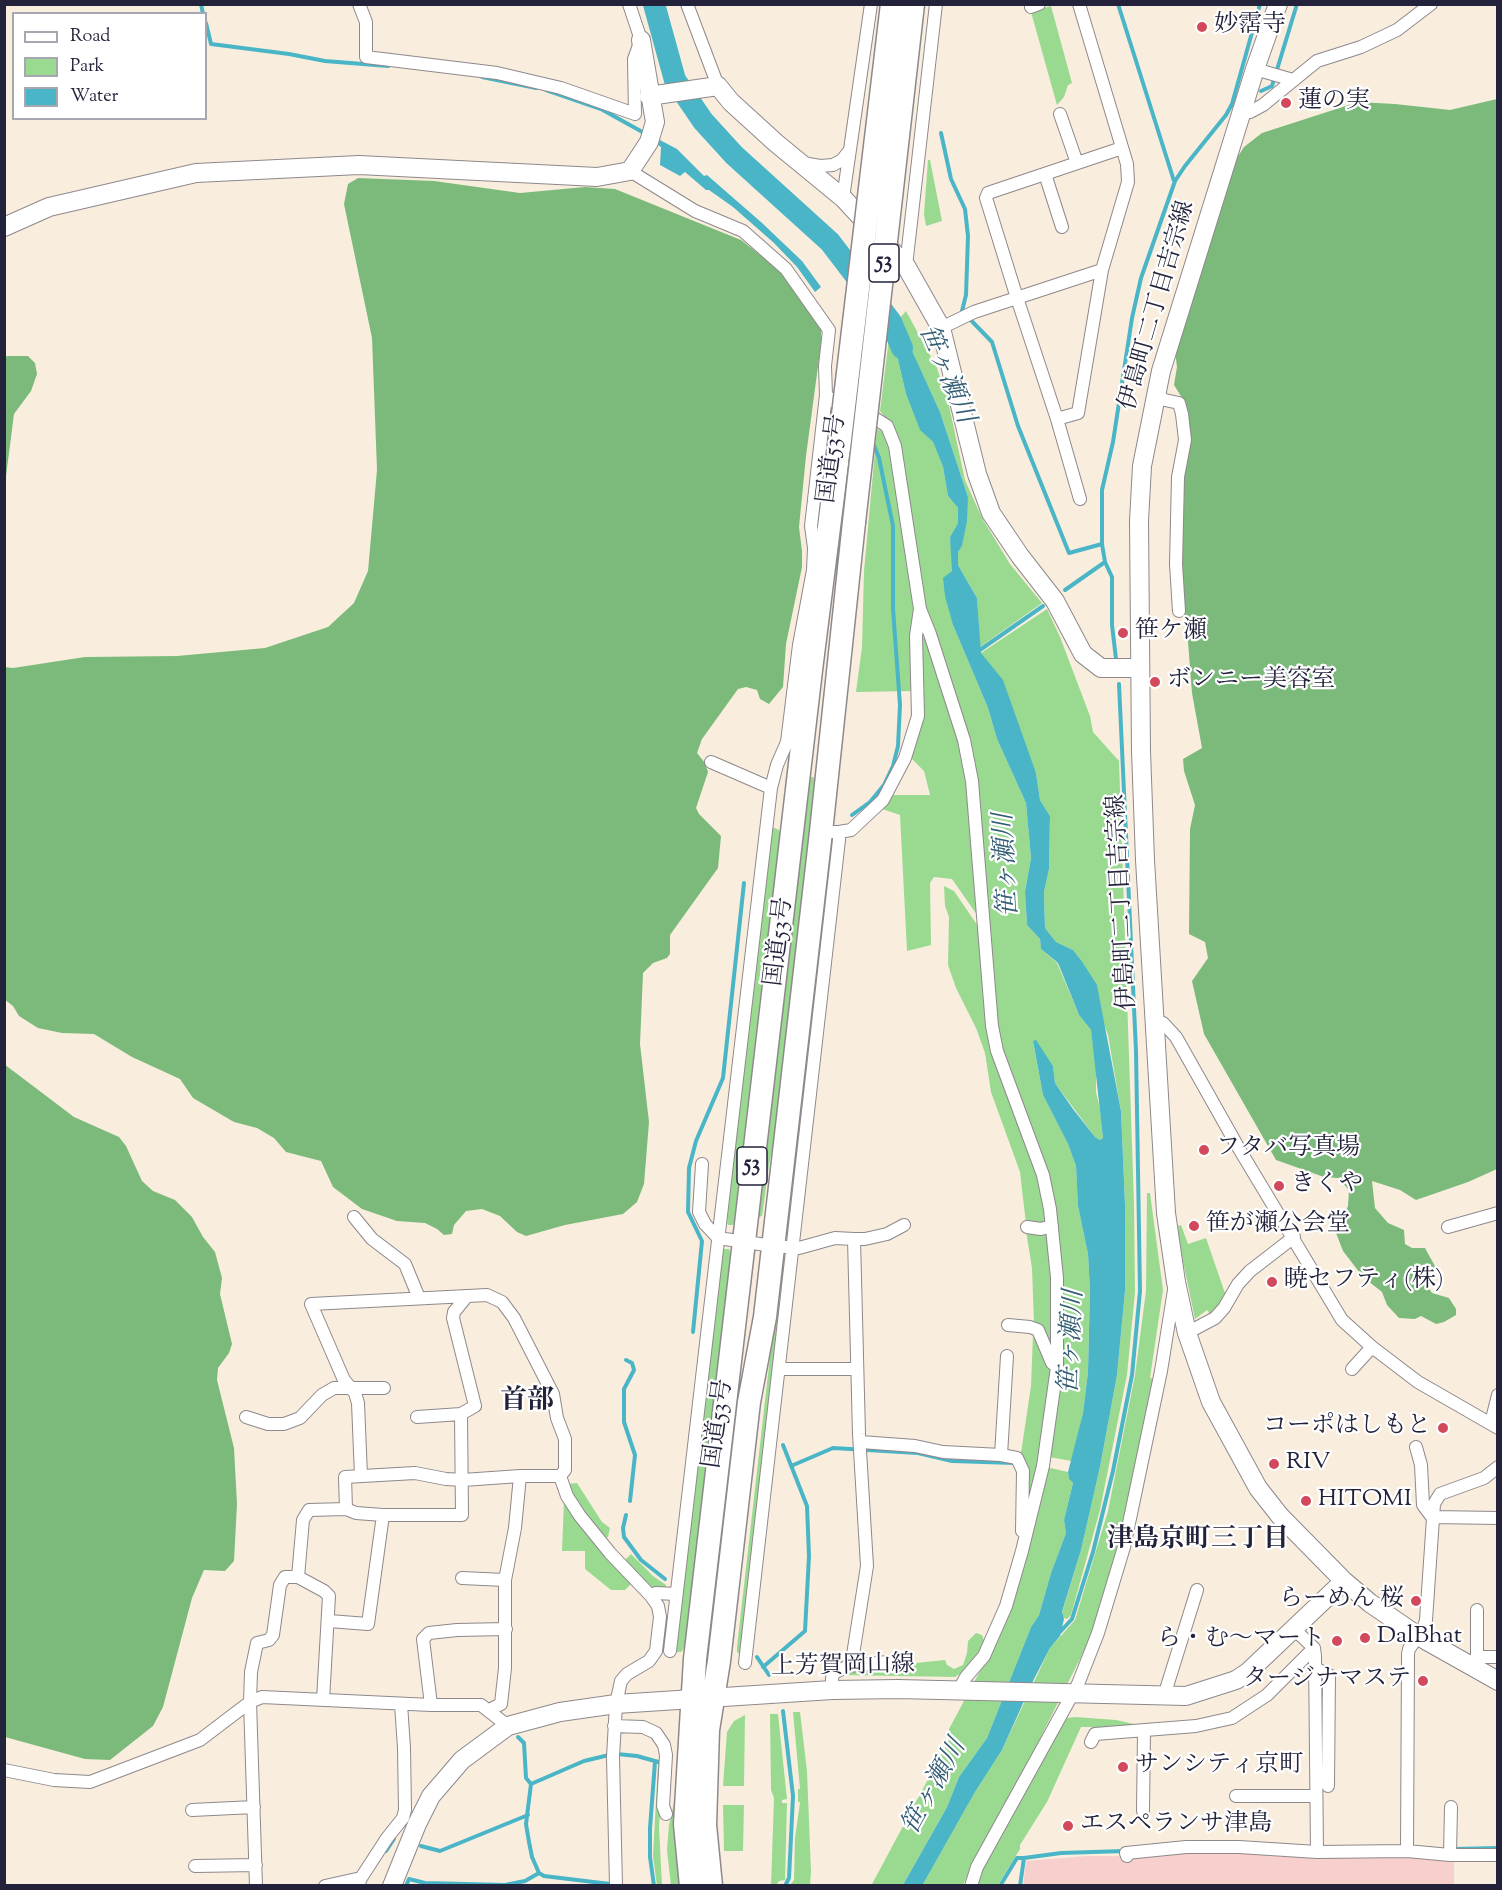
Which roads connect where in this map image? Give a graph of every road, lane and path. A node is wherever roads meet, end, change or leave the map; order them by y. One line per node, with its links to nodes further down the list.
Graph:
1 (359, 4): 11 (street)
2 (629, 4): 11 (street)
3 (687, 4): 16 (street)
4 (871, 4): 12 (street)
5 (892, 4): 42 (highway, 国道53号 / 53, bridge)
6 (913, 4): 43 (highway, 国道53号 / 53, bridge)
7 (936, 4): 13 (street)
8 (1079, 4): 20 (street)
9 (1278, 4): 14 (street, 伊島町二丁目吉宗線)
10 (1431, 4): 15 (street)
11 (641, 40): 17 (street)
12 (866, 46): 13 (street); 21 (street)
13 (930, 54): 29 (street)
14 (1262, 71): 15 (street); 18 (street, 伊島町二丁目吉宗線)
15 (1287, 79): 18 (street)
16 (714, 86): 17 (street); 22 (street)
17 (654, 96): 24 (street)
18 (1242, 112): 34 (street, 伊島町二丁目吉宗線)
19 (1060, 114): 23 (street)
20 (1122, 148): 23 (street); 30 (street)
21 (850, 150): 22 (street); 26 (street)
22 (802, 163): 26 (street)
23 (1077, 163): 25 (street)
24 (630, 171): 27 (street); 33 (street)
25 (1045, 174): 28 (street); 31 (street)
26 (843, 198): 29 (street)
27 (8, 223)
28 (1062, 227)
29 (906, 266): 32 (street)
30 (1102, 270): 31 (street); 35 (street)
31 (1017, 298): 32 (street); 35 (street)
32 (941, 328): 39 (street)
33 (826, 395): 37 (street); 41 (street)
34 (1156, 395): 38 (street); 39 (street, 伊島町二丁目吉宗線)
35 (1058, 419): 36 (street)
36 (1080, 499)
37 (920, 609): 43 (street); 49 (street)
38 (1179, 611)
39 (1139, 668): 44 (street, 伊島町二丁目吉宗線)
40 (711, 762): 41 (street)
41 (771, 788): 42 (street)
42 (781, 819): 53 (street); 55 (highway, 国道53号 / 53)
43 (830, 832): 56 (highway, 国道53号 / 53)
44 (1155, 1023): 52 (street); 57 (street, 伊島町二丁目吉宗線)
45 (702, 1164): 53 (street)
46 (1497, 1214): 51 (street)
47 (354, 1217): 59 (street)
48 (904, 1225): 54 (street)
49 (1052, 1226): 50 (street); 64 (street)
50 (1027, 1227)
51 (1448, 1227)
52 (1294, 1237): 61 (street); 62 (street)
53 (718, 1238): 55 (street); 93 (street)
54 (854, 1239): 56 (street); 66 (street)
55 (743, 1242): 56 (street); 113 (highway, 国道53号 / 53)
56 (783, 1247): 65 (street); 113 (highway, 国道53号 / 53)
57 (1176, 1282): 61 (street, 伊島町二丁目吉宗線); 111 (street)
58 (466, 1296): 59 (street); 71 (street); 81 (street)
59 (419, 1298): 68 (street)
60 (1008, 1325): 64 (street)
61 (1187, 1333): 91 (street, 伊島町二丁目吉宗線)
62 (1372, 1347): 67 (street); 74 (street)
63 (1007, 1356): 77 (street)
64 (1057, 1367): 87 (street)
65 (779, 1369): 66 (street); 105 (street)
66 (856, 1369): 75 (street)
67 (1352, 1369)
68 (350, 1387): 69 (street); 72 (street); 79 (street)
69 (384, 1388)
70 (1497, 1395): 74 (street)
71 (461, 1414): 73 (street); 82 (street)
72 (246, 1417)
73 (417, 1417)
74 (1494, 1426)
75 (861, 1446): 77 (street); 106 (street)
76 (1416, 1447): 85 (street)
77 (1001, 1455): 87 (street)
78 (1497, 1467): 85 (street)
79 (361, 1476): 82 (street); 83 (street)
80 (520, 1476): 81 (street); 82 (street); 90 (street)
81 (560, 1476): 94 (street)
82 (463, 1479): 84 (street)
83 (346, 1509): 84 (street); 88 (street)
84 (383, 1515): 96 (street)
85 (1432, 1517): 86 (street); 99 (street)
86 (1497, 1518)
87 (1022, 1551): 110 (street)
88 (298, 1578): 96 (street); 115 (street)
89 (462, 1578): 90 (street)
90 (505, 1580): 97 (street)
91 (1344, 1581): 98 (street, 上芳賀岡山線); 99 (street, 伊島町二丁目吉宗線)
92 (1197, 1590): 112 (street)
93 (676, 1594): 94 (street); 101 (street)
94 (651, 1596): 117 (street)
95 (1477, 1610): 104 (street)
96 (329, 1621): 114 (street)
97 (506, 1629): 118 (street); 119 (street)
98 (1295, 1630): 100 (street); 112 (street, 上芳賀岡山線)
99 (1418, 1636): 104 (street, 伊島町二丁目吉宗線); 133 (street)
100 (1314, 1648): 107 (street); 122 (street)
101 (670, 1651)
102 (1497, 1657): 104 (street)
103 (907, 1660): 106 (street)
104 (1474, 1662): 108 (street, 伊島町二丁目吉宗線)
105 (745, 1663)
106 (848, 1666): 109 (street)
107 (1315, 1668): 125 (street); 127 (street)
108 (1497, 1681)
109 (832, 1690): 110 (street, 上芳賀岡山線); 113 (street, 上芳賀岡山線)
110 (962, 1691): 111 (street, 上芳賀岡山線)
111 (1068, 1695): 112 (street, 上芳賀岡山線); 147 (street)
112 (1164, 1696)
113 (702, 1697): 117 (street, 上芳賀岡山線); 145 (highway, 国道53号 / 53); 146 (highway, 国道53号 / 53)
114 (324, 1700): 115 (street); 116 (street)
115 (250, 1702): 124 (street); 128 (street)
116 (401, 1704): 118 (street); 140 (street)
117 (616, 1704): 120 (street, 上芳賀岡山線); 121 (street)
118 (431, 1705): 119 (street)
119 (489, 1710): 120 (street)
120 (508, 1726): 143 (street, 上芳賀岡山線)
121 (614, 1726): 132 (street); 144 (street)
122 (1144, 1730): 123 (street); 131 (street)
123 (1091, 1742)
124 (4, 1770)
125 (1328, 1786)
126 (1236, 1796): 127 (street)
127 (1316, 1796): 134 (street)
128 (254, 1807): 130 (street); 138 (street)
129 (1451, 1807): 135 (street)
130 (192, 1810)
131 (1143, 1810)
132 (666, 1814)
133 (1407, 1851): 134 (street); 135 (street)
134 (1317, 1852): 137 (street)
135 (1450, 1855): 136 (street)
136 (1497, 1855)
137 (1126, 1856)
138 (256, 1865): 139 (street); 141 (street)
139 (195, 1866)
140 (360, 1882): 142 (street)
141 (256, 1886)
142 (325, 1886)
143 (392, 1886)
144 (616, 1886)
145 (691, 1886)
146 (711, 1886)
147 (971, 1886)

